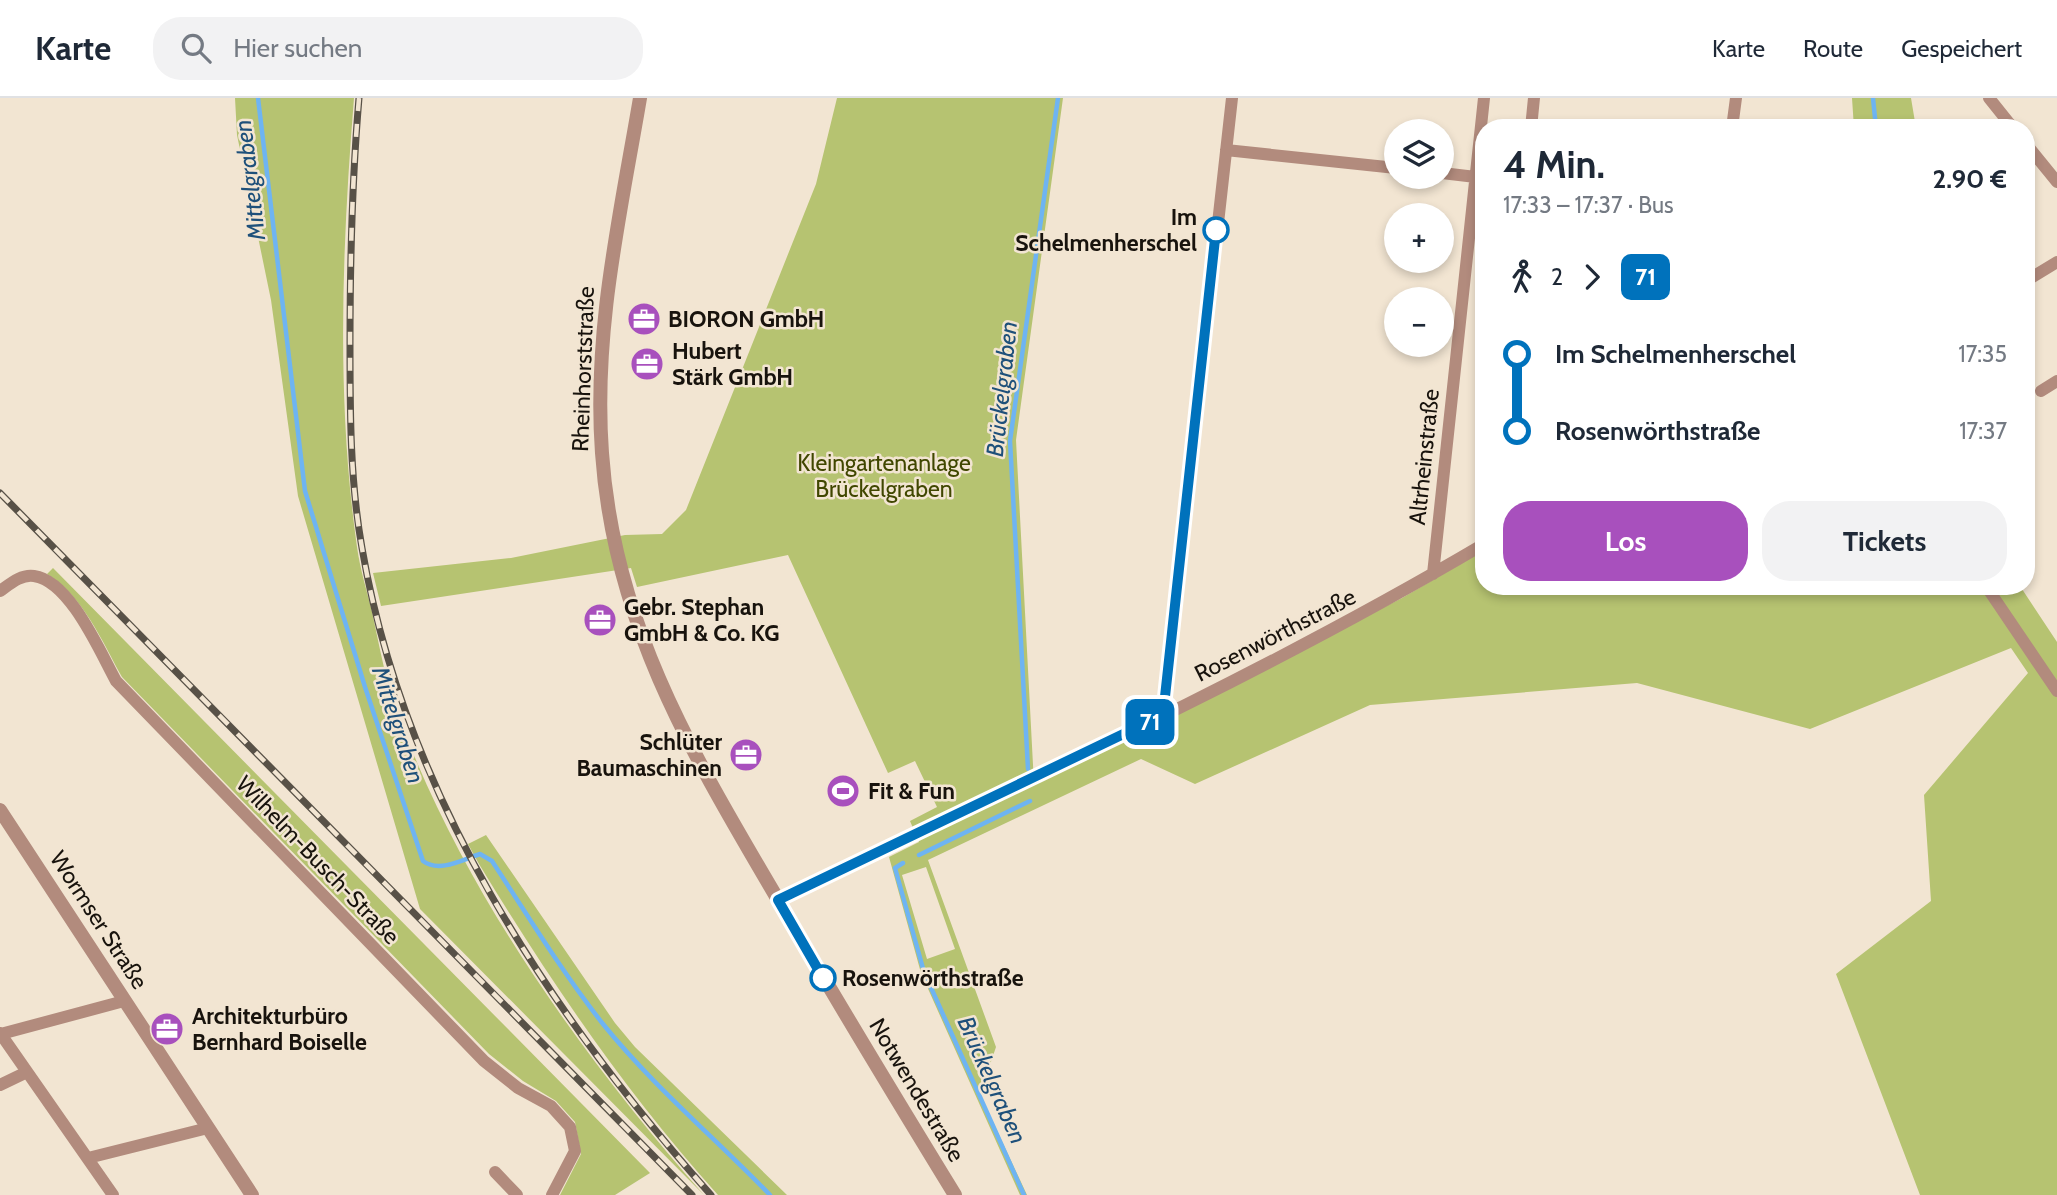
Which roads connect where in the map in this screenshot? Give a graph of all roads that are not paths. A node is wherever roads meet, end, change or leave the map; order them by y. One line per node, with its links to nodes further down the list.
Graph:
1 (640, 98): 29 (street, Rheinhorststraße)
2 (1232, 98): 11 (street)
3 (1483, 98): 7 (street, Altrheinstraße)
4 (1534, 98): 8 (street)
5 (1735, 98): 9 (street)
6 (1989, 98): 10 (street)
7 (1482, 119)
8 (1532, 119)
9 (1733, 119)
10 (2006, 119)
11 (1226, 150): 13 (street); 27 (street)
12 (2035, 155): 16 (street)
13 (1384, 167)
14 (1454, 174): 15 (street)
15 (1475, 176)
16 (2057, 182)
17 (1475, 219): 23 (street, Altrheinstraße)
18 (2057, 262): 19 (street)
19 (2035, 275)
20 (2057, 381): 21 (street)
21 (2041, 391)
22 (1475, 549): 23 (street, Rosenwörthstraße)
23 (1433, 574): 27 (street, Rosenwörthstraße)
24 (0, 591): 40 (street, Wilhelm-Busch-Straße)
25 (1992, 595): 26 (street)
26 (2057, 691)
27 (1163, 715): 29 (street, Rosenwörthstraße)
28 (0, 810): 30 (street, Wormser Straße)
29 (778, 900): 41 (street, Notwendestraße)
30 (124, 1001): 31 (street); 34 (street, Wormser Straße)
31 (1, 1033): 32 (street)
32 (27, 1072): 33 (street); 35 (street)
33 (0, 1084)
34 (208, 1128): 35 (street); 38 (street, Wormser Straße)
35 (88, 1158): 37 (street)
36 (495, 1172): 39 (street)
37 (113, 1195)
38 (252, 1195)
39 (517, 1195)
40 (552, 1195)
41 (955, 1195)

